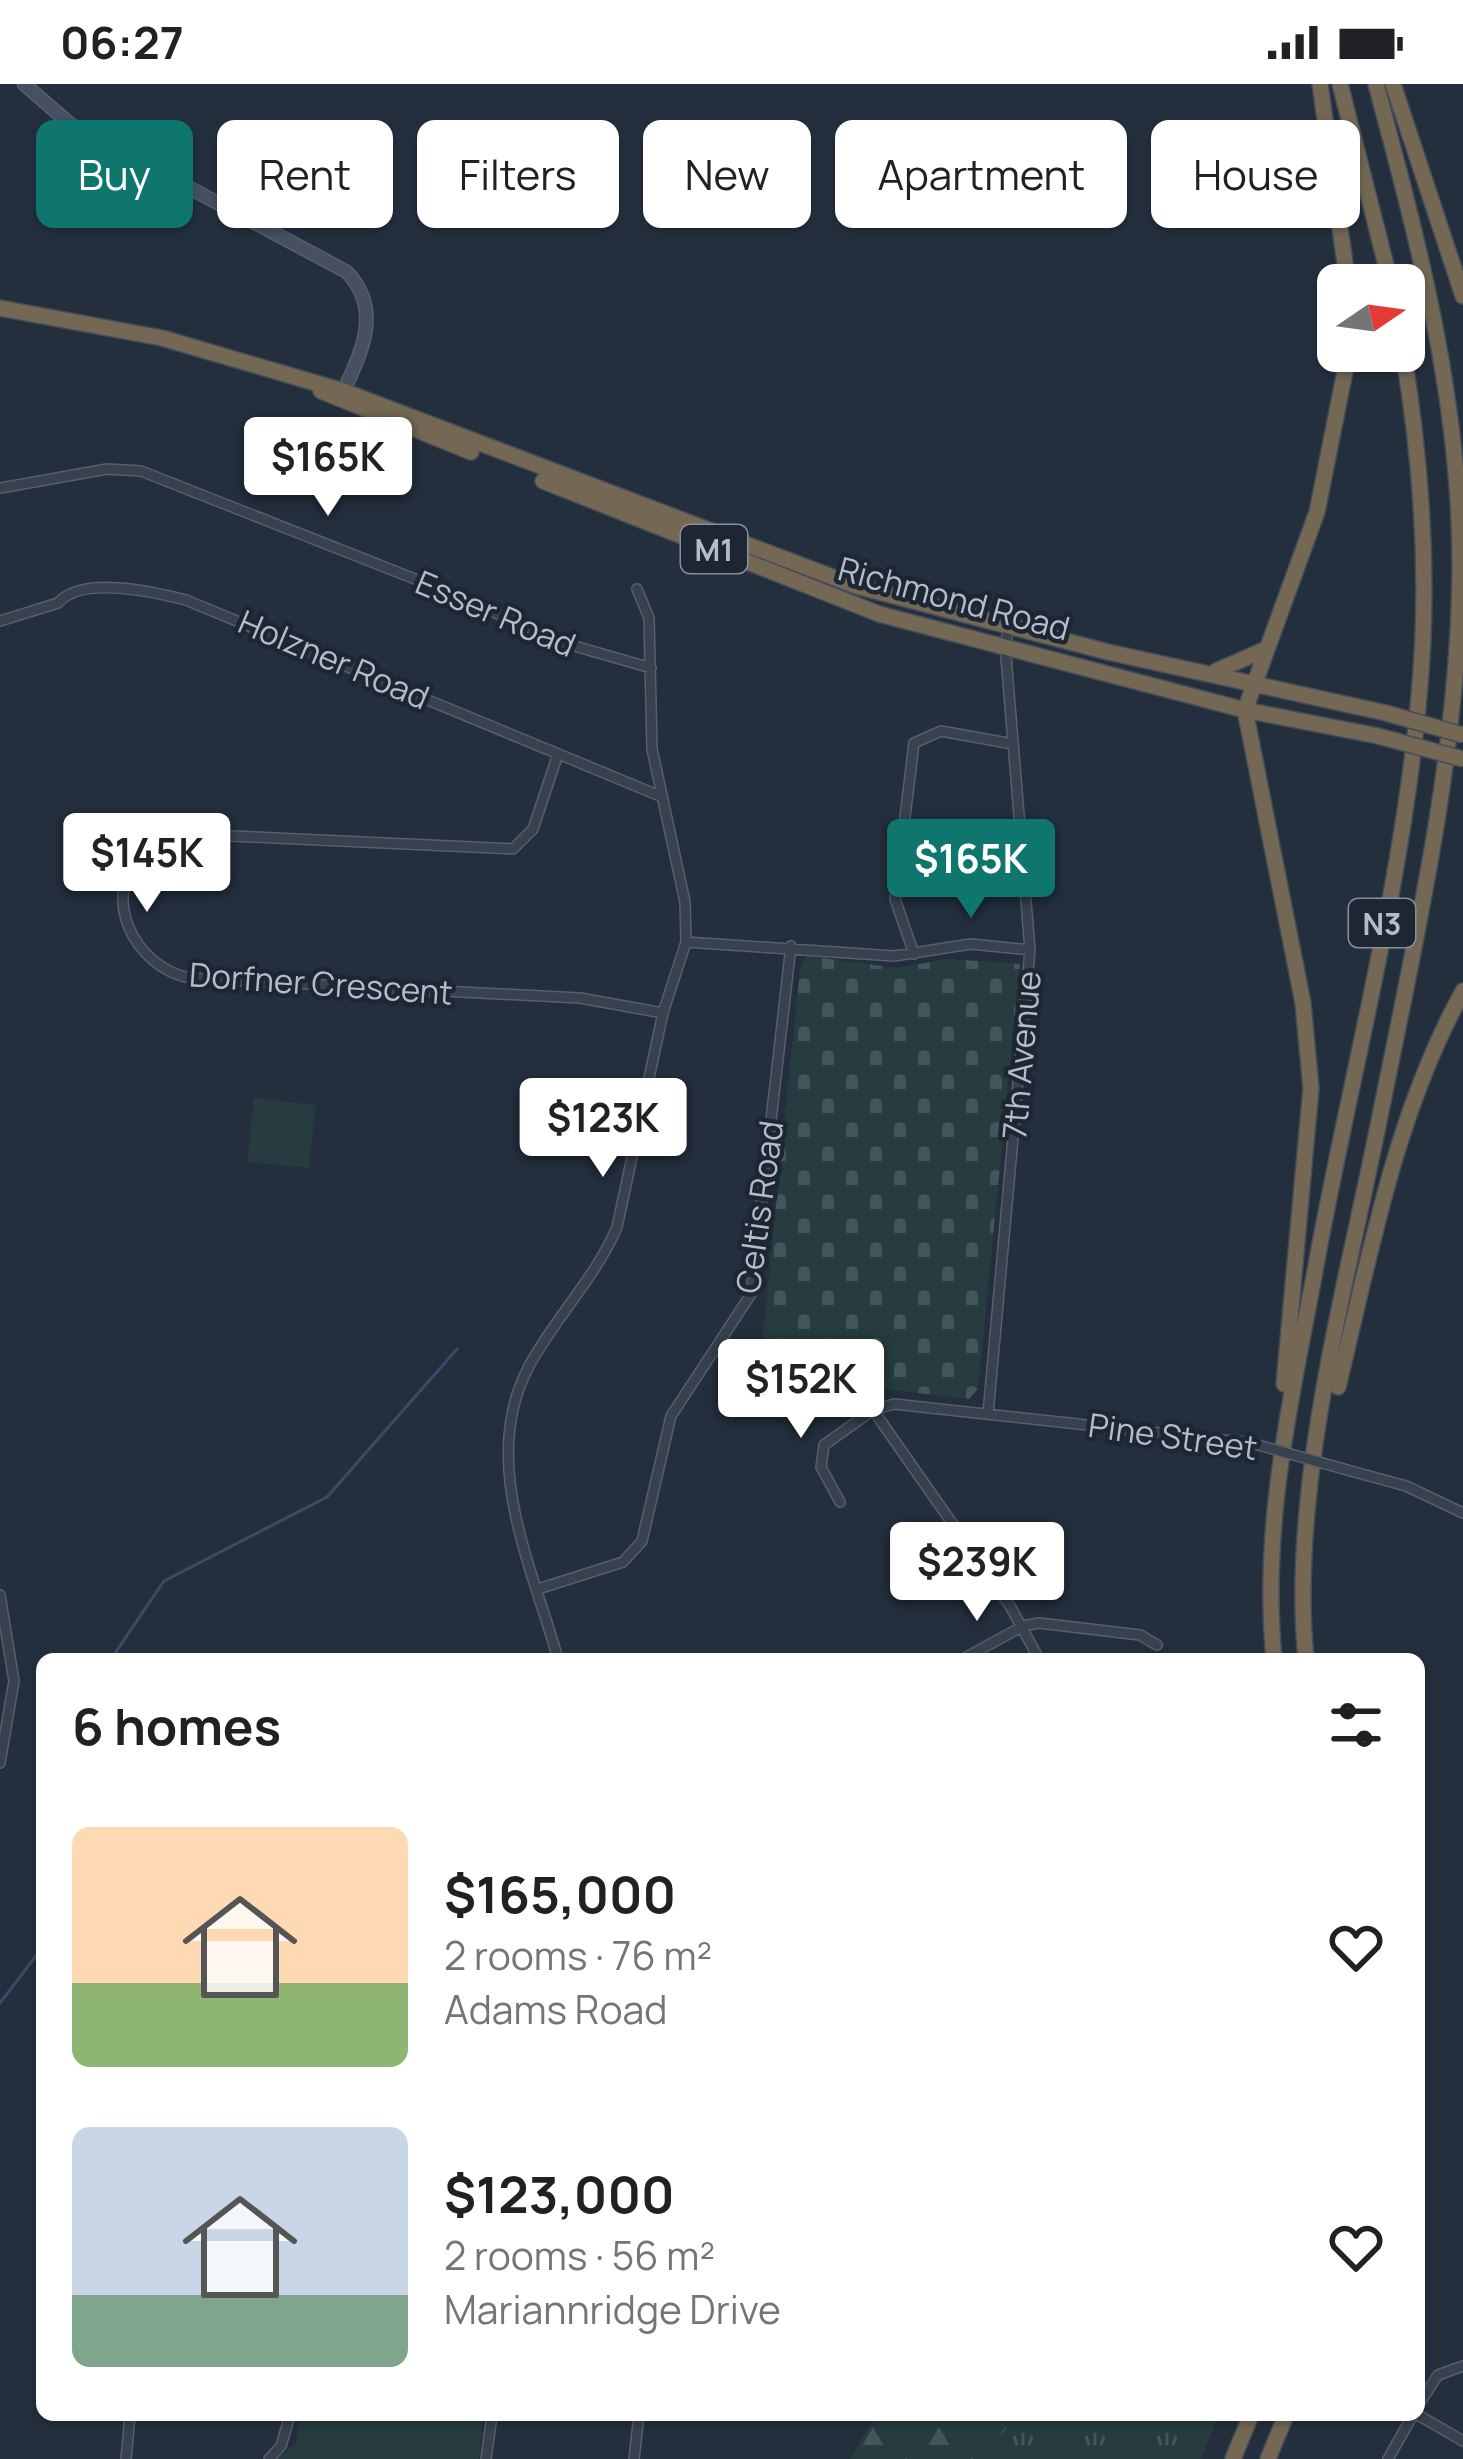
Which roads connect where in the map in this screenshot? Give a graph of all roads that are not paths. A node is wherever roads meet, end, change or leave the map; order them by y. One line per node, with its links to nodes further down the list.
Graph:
1 (24, 84): 12 (street)
2 (1320, 84): 6 (highway)
3 (1340, 84): 7 (highway)
4 (1376, 84): 38 (highway, N3)
5 (1393, 84): 8 (highway)
6 (1345, 264)
7 (1386, 264)
8 (1463, 296)
9 (0, 308): 12 (highway, Richmond Road / M1)
10 (1345, 372): 18 (highway)
11 (1406, 372): 36 (highway, N3)
12 (341, 397): 16 (highway, Richmond Road / M1); 17 (highway, Richmond Road / M1)
13 (0, 488): 19 (street, Esser Road)
14 (637, 589): 19 (street)
15 (0, 621): 25 (street, Holzner Road)
16 (1010, 625): 17 (street, 7th Avenue); 20 (highway, Richmond Road / M1)
17 (1005, 644): 22 (highway, Richmond Road / M1); 24 (street, 7th Avenue)
18 (1264, 650): 20 (highway); 21 (highway)
19 (651, 668): 27 (street)
20 (1213, 671): 21 (highway, Richmond Road / M1)
21 (1258, 681): 22 (highway); 23 (highway, Richmond Road / M1, bridge)
22 (1245, 710): 26 (highway, Richmond Road / M1, bridge); 36 (highway)
23 (1463, 735)
24 (1013, 744): 30 (street, 7th Avenue); 31 (street)
25 (558, 754): 27 (street, Holzner Road); 33 (street, Dorfner Crescent)
26 (1463, 759)
27 (659, 796): 28 (street)
28 (686, 942): 29 (street); 33 (street)
29 (791, 946): 31 (street); 42 (street, Celtis Road)
30 (1030, 950): 31 (street); 37 (street, 7th Avenue)
31 (914, 954)
32 (1463, 991): 38 (highway)
33 (663, 1013): 42 (street)
34 (904, 1404): 35 (street, Pine Street); 37 (street, Pine Street); 39 (street)
35 (873, 1410): 39 (street); 40 (street)
36 (1285, 1411): 49 (highway, N3)
37 (988, 1414): 41 (street, Pine Street, bridge)
38 (1322, 1419): 50 (highway, N3)
39 (887, 1431): 44 (street)
40 (840, 1502)
41 (1463, 1513)
42 (538, 1588): 46 (street)
43 (0, 1595): 51 (street)
44 (1023, 1625): 45 (street); 47 (street); 48 (street)
45 (1157, 1645)
46 (556, 1653)
47 (974, 1653)
48 (1037, 1653)
49 (1274, 1653)
50 (1306, 1653)
51 (0, 1763)
52 (1463, 2366): 53 (street)
53 (1425, 2395)
54 (1425, 2420): 62 (street)
55 (129, 2421): 63 (street)
56 (288, 2421): 64 (street)
57 (491, 2421): 65 (street)
58 (638, 2421): 66 (street)
59 (1249, 2421): 67 (highway)
60 (1284, 2421): 68 (highway)
61 (1411, 2421): 69 (street)
62 (1463, 2441)
63 (126, 2459)
64 (269, 2459)
65 (486, 2459)
66 (634, 2459)
67 (1233, 2459)
68 (1268, 2459)
69 (1388, 2459)

